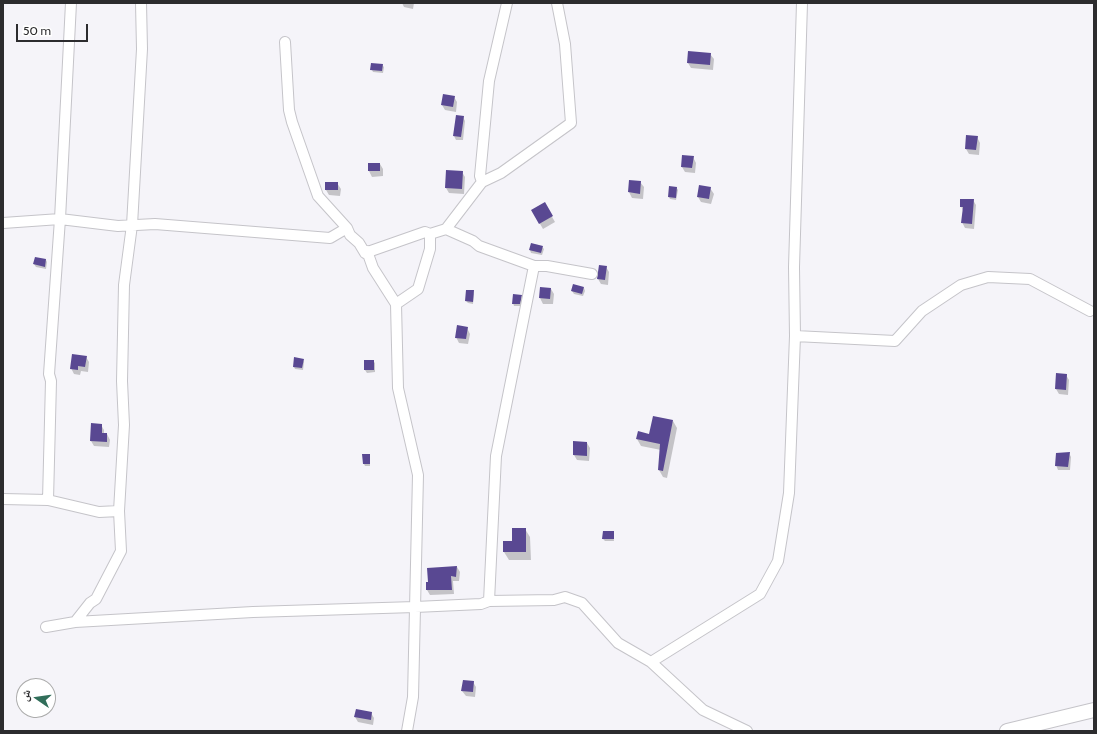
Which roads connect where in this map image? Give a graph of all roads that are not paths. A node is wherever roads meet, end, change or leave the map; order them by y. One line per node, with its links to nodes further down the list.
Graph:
1 (71, 3): 8 (street)
2 (141, 3): 10 (street)
3 (506, 3): 7 (street)
4 (557, 3): 7 (street)
5 (802, 3): 19 (street)
6 (285, 42): 11 (street)
7 (482, 182): 12 (street)
8 (60, 219): 9 (street); 10 (street); 21 (street)
9 (3, 223)
10 (132, 225): 11 (street); 22 (street)
11 (347, 228): 14 (street)
12 (446, 229): 13 (street); 15 (street)
13 (430, 234): 14 (street); 17 (street)
14 (367, 253): 17 (street)
15 (534, 266): 16 (street); 23 (street)
16 (592, 274)
17 (396, 304): 24 (street)
18 (1090, 311): 19 (street)
19 (795, 336): 27 (street)
20 (3, 499): 21 (street)
21 (48, 500): 22 (street)
22 (119, 511): 25 (street)
23 (489, 601): 24 (street); 27 (street)
24 (415, 607): 25 (street); 29 (street)
25 (75, 622): 26 (street)
26 (46, 626)
27 (651, 662): 30 (street)
28 (1094, 710): 31 (main road)
29 (407, 731)
30 (747, 731)
31 (1006, 731)

